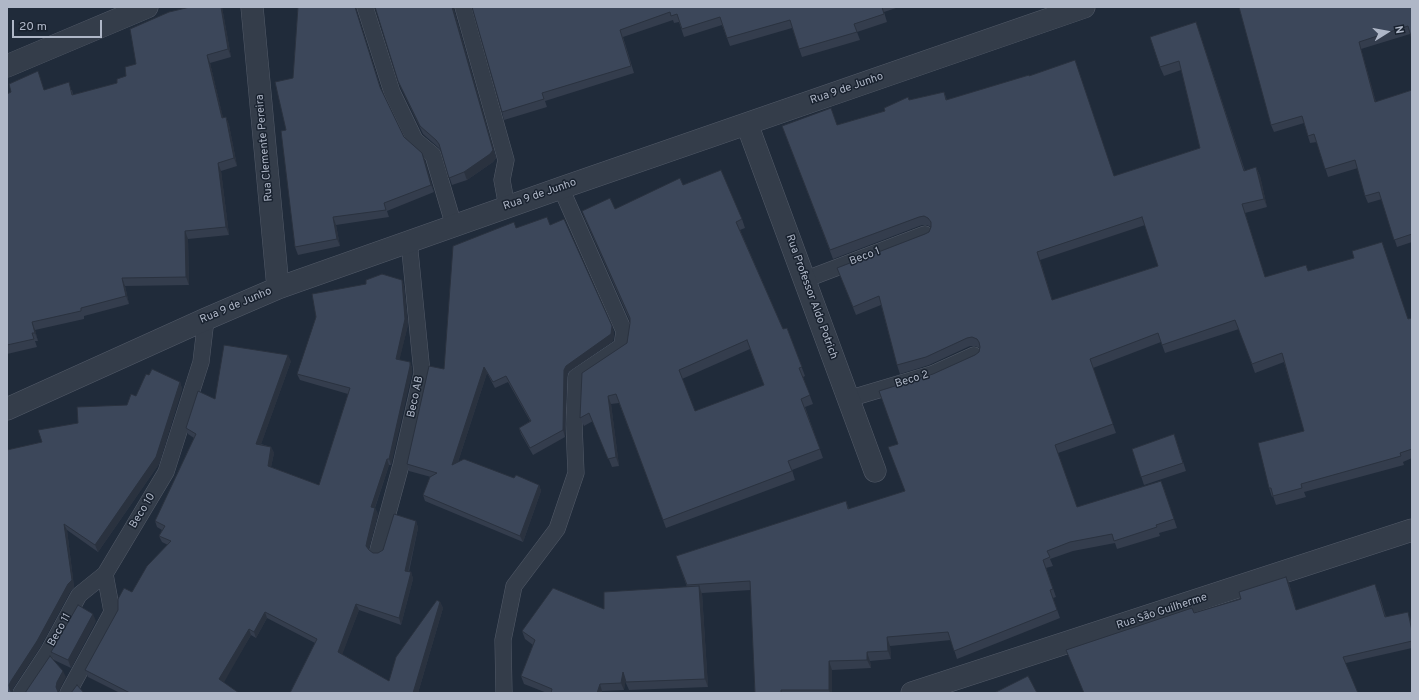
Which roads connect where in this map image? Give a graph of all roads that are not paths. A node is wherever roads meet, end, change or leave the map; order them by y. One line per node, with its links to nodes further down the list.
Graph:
1 (147, 7): 6 (street)
2 (252, 7): 14 (street, Rua Clemente Pereira)
3 (365, 7): 10 (lane)
4 (463, 7): 9 (lane)
5 (1084, 7): 7 (street, Rua 9 de Junho)
6 (7, 66)
7 (747, 124): 8 (street, Rua 9 de Junho); 13 (street, Rua Professor Aldo Potrich)
8 (561, 188): 9 (street, Rua 9 de Junho); 25 (lane)
9 (507, 207): 10 (street, Rua 9 de Junho)
10 (454, 226): 12 (street, Rua 9 de Junho)
11 (925, 234): 13 (lane, Beco 1)
12 (410, 241): 14 (street, Rua 9 de Junho); 21 (lane, Beco AB)
13 (804, 280): 17 (street, Rua Professor Aldo Potrich)
14 (278, 288): 15 (street, Rua 9 de Junho)
15 (206, 319): 18 (street, Rua 9 de Junho); 22 (lane, Beco 10)
16 (974, 355): 17 (lane, Beco 2)
17 (848, 399): 19 (street, Rua Professor Aldo Potrich)
18 (7, 409)
19 (874, 471)
20 (1412, 530): 26 (street, Rua São Guilherme)
21 (378, 550)
22 (105, 574): 23 (lane, Beco 11); 24 (lane)
23 (21, 693)
24 (68, 693)
25 (504, 693)
26 (912, 693)

